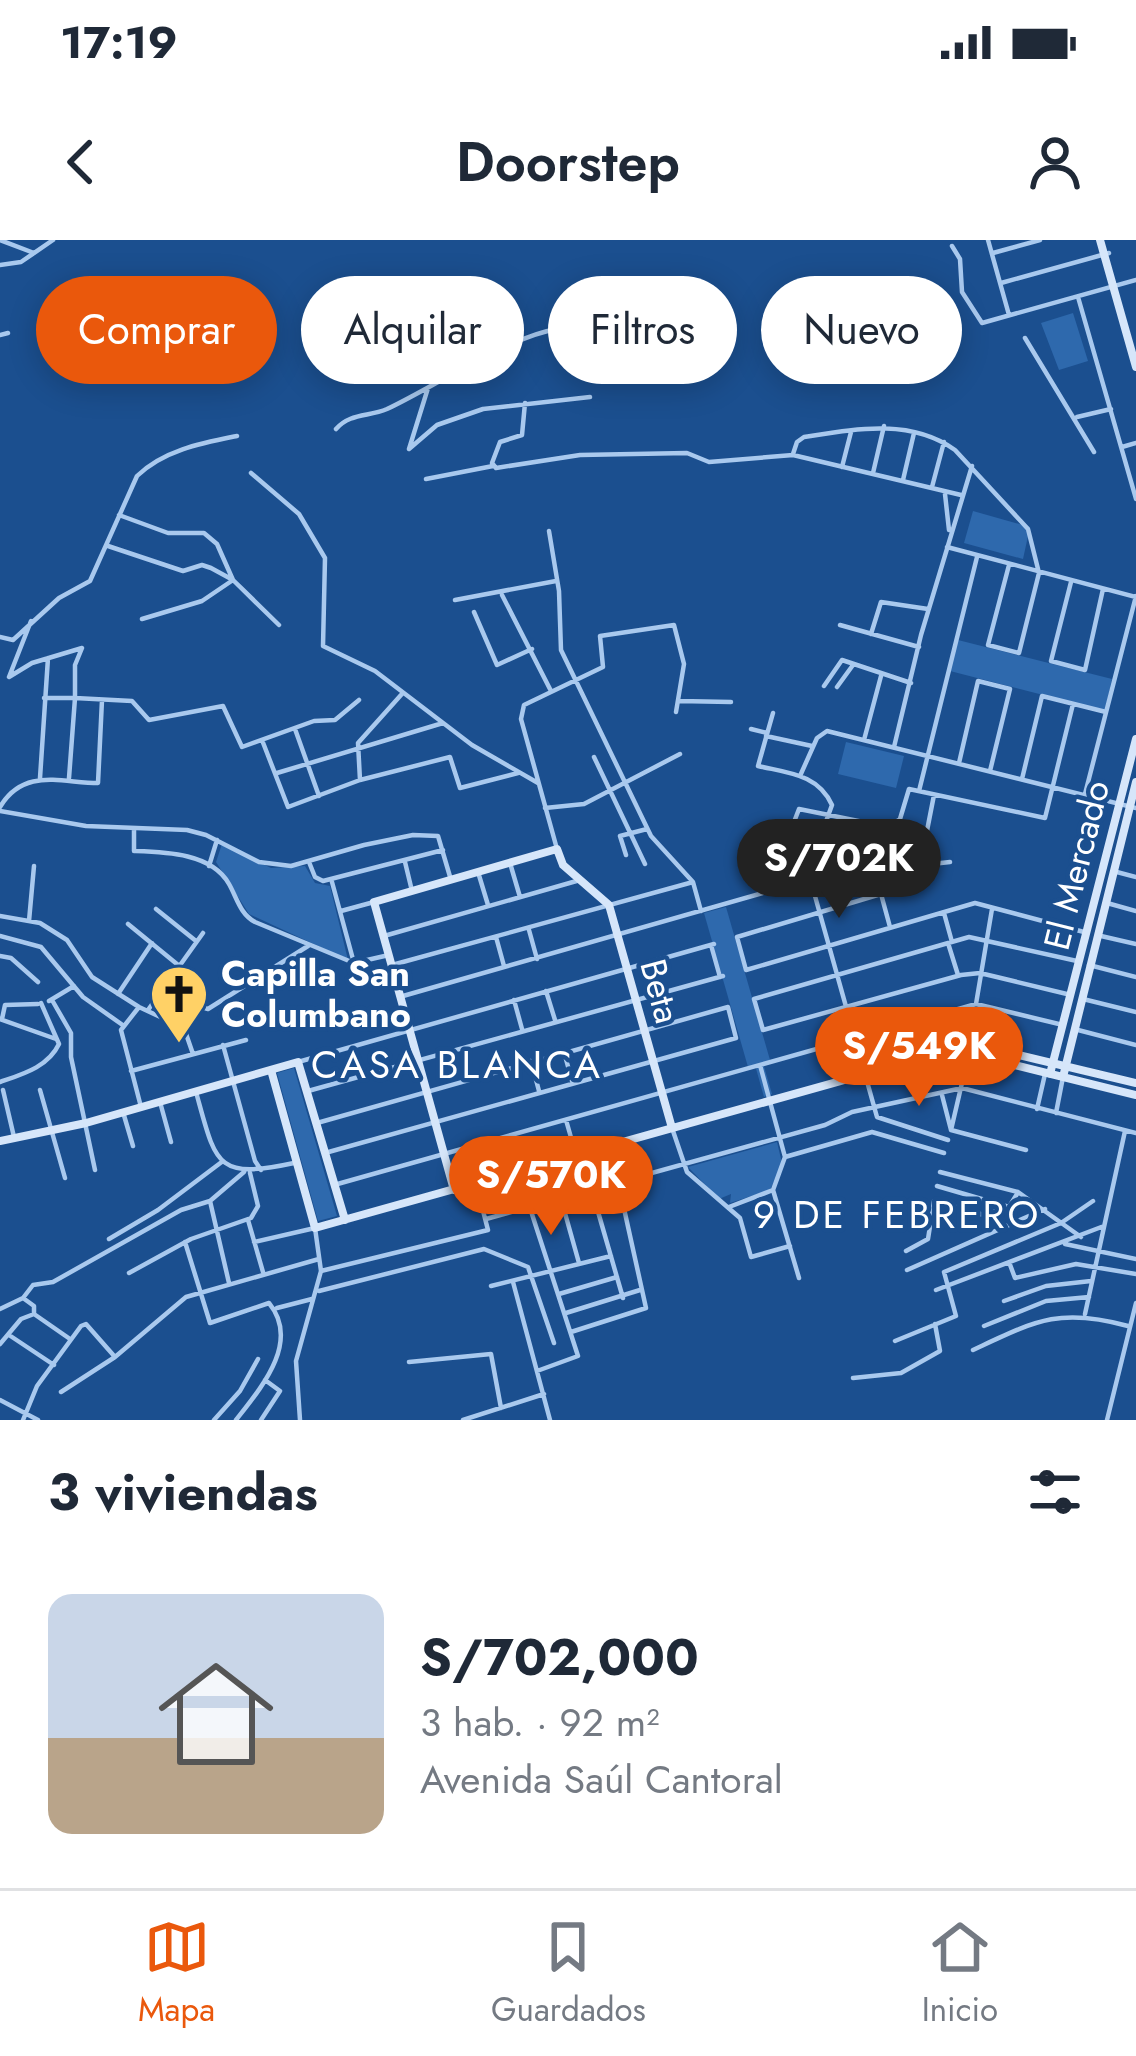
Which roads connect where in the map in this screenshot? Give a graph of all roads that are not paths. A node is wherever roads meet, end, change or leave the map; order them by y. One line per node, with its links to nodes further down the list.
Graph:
1 (0, 240): 6 (street)
2 (53, 240): 8 (street)
3 (988, 240): 9 (street)
4 (1040, 240): 9 (street)
5 (1103, 240): 10 (street)
6 (20, 243): 8 (street)
7 (952, 246): 16 (street)
8 (34, 253): 11 (street)
9 (993, 253): 13 (street)
10 (1107, 254): 13 (street); 14 (street)
11 (0, 266)
12 (1136, 280): 14 (street)
13 (1001, 283): 16 (street)
14 (1116, 286): 15 (street); 19 (street); 20 (street)
15 (1078, 296): 16 (street); 24 (street)
16 (1009, 316)
17 (548, 331): 21 (street)
18 (1025, 338): 25 (street)
19 (1136, 350)
20 (1136, 367)
21 (428, 388): 23 (street); 27 (street)
22 (590, 397): 23 (street)
23 (525, 403): 36 (street)
24 (1111, 409): 25 (street); 33 (street)
25 (1077, 417): 34 (street)
26 (884, 426): 28 (street); 29 (street); 40 (street)
27 (336, 429)
28 (852, 429): 35 (street); 38 (street)
29 (914, 433): 31 (street); 42 (street)
30 (237, 436): 47 (street)
31 (944, 442): 37 (street); 43 (street)
32 (1136, 443): 33 (street)
33 (1122, 447): 46 (street)
34 (1094, 452)
35 (793, 455): 36 (street); 38 (street)
36 (493, 466): 41 (street)
37 (972, 466): 45 (street); 53 (street)
38 (842, 467): 40 (street)
39 (251, 473): 79 (street)
40 (873, 474): 42 (street)
41 (426, 479)
42 (903, 480): 43 (street)
43 (932, 487): 44 (street)
44 (944, 491): 45 (street); 50 (street)
45 (961, 495): 50 (street)
46 (1136, 499)
47 (119, 514): 49 (street); 54 (street)
48 (548, 531): 55 (street)
49 (108, 546): 54 (street); 64 (street)
50 (946, 547): 51 (street); 61 (street)
51 (977, 557): 52 (street); 101 (street)
52 (1009, 565): 53 (street); 53 (street)
53 (1039, 573): 56 (street)
54 (233, 580): 63 (street); 65 (street)
55 (556, 581): 60 (street); 74 (street)
56 (1071, 582): 57 (street); 57 (street)
57 (1103, 589): 59 (street)
58 (502, 595): 70 (street)
59 (1136, 597): 88 (street)
60 (455, 600)
61 (928, 609): 67 (street); 69 (street)
62 (474, 612): 70 (street)
63 (142, 619)
64 (32, 621): 68 (street); 71 (street)
65 (279, 625)
66 (840, 625): 67 (street)
67 (871, 634): 69 (street)
68 (0, 637)
69 (919, 647): 75 (street)
70 (532, 649): 78 (street)
71 (48, 658): 80 (street); 81 (street)
72 (853, 665): 73 (street); 76 (street); 77 (street)
73 (881, 676): 75 (street); 96 (street)
74 (579, 681): 78 (street); 84 (street); 113 (street)
75 (910, 683): 98 (street)
76 (824, 686)
77 (837, 687)
78 (551, 691): 115 (street)
79 (403, 693): 90 (street); 99 (street)
80 (44, 698): 81 (street); 109 (street)
81 (75, 698): 82 (street); 110 (street)
82 (102, 700): 95 (street); 110 (street)
83 (358, 700): 92 (street)
84 (679, 701): 85 (street); 87 (street)
85 (730, 702)
86 (1073, 704): 88 (street); 111 (street); 116 (street)
87 (676, 712)
88 (1106, 712): 120 (street)
89 (773, 713): 93 (street)
90 (444, 723): 99 (street); 107 (street)
91 (751, 729): 93 (street)
92 (295, 730): 95 (street); 103 (street)
93 (767, 735): 97 (street); 108 (street)
94 (1136, 739): 122 (street, El Mercado)
95 (262, 740): 106 (street)
96 (864, 740): 97 (street); 98 (street)
97 (812, 746): 108 (street)
98 (895, 747): 101 (street)
99 (356, 748): 103 (street); 112 (street)
100 (680, 754): 113 (street)
101 (927, 755): 104 (street); 118 (street)
102 (594, 757): 117 (street)
103 (307, 763): 106 (street); 121 (street)
104 (959, 763): 105 (street); 105 (street)
105 (990, 771): 111 (street)
106 (277, 773): 121 (street)
107 (518, 773): 112 (street); 115 (street)
108 (800, 776): 125 (street)
109 (40, 778): 110 (street); 124 (street)
110 (69, 778)
111 (1022, 779): 116 (street)
112 (359, 780): 121 (street)
113 (628, 782): 117 (street); 128 (street)
114 (1136, 782): 122 (street, El Mercado)
115 (538, 783): 123 (street)
116 (1053, 787): 119 (street); 120 (street)
117 (610, 790): 123 (street); 129 (street)
118 (919, 791): 119 (street); 126 (street)
119 (934, 794): 126 (street)
120 (1085, 794): 122 (street)
121 (319, 796)
122 (1128, 806): 142 (street, El Mercado); 168 (street, El Mercado)
123 (545, 808): 132 (street)
124 (0, 809): 127 (street)
125 (830, 814): 126 (street); 130 (street); 137 (street)
126 (893, 826)
127 (134, 827): 131 (street); 141 (street)
128 (649, 829): 129 (street); 148 (street)
129 (632, 832): 134 (street); 139 (street)
130 (820, 838)
131 (217, 840): 136 (street); 141 (street)
132 (557, 849): 138 (street); 147 (street)
133 (439, 851): 135 (street); 136 (street); 146 (street)
134 (626, 855)
135 (404, 860): 145 (street); 149 (street)
136 (309, 862): 145 (street)
137 (950, 862)
138 (510, 863): 143 (street); 150 (street)
139 (645, 864)
140 (34, 866): 163 (street)
141 (209, 866): 179 (street)
142 (1113, 871): 144 (street); 152 (street, El Mercado)
143 (478, 872): 146 (street); 153 (street)
144 (1136, 877)
145 (332, 880): 157 (street)
146 (451, 880): 149 (street)
147 (580, 880): 150 (street); 154 (street)
148 (693, 882): 154 (street); 161 (street)
149 (412, 891): 151 (street)
150 (520, 897): 153 (street)
151 (374, 902): 157 (street); 170 (street)
152 (1106, 902): 160 (street); 168 (street, El Mercado)
153 (488, 905): 170 (street)
154 (609, 905): 166 (street); 171 (street, Beta)
155 (992, 907): 159 (street); 168 (street); 173 (street)
156 (156, 909): 174 (street)
157 (340, 911): 183 (street)
158 (820, 911): 161 (street); 165 (street); 178 (street); 178 (street)
159 (943, 911): 165 (street); 176 (street)
160 (1136, 911)
161 (701, 912): 171 (street)
162 (0, 916): 163 (street)
163 (28, 921): 197 (street)
164 (128, 924): 175 (street)
165 (890, 927): 178 (street)
166 (529, 928): 172 (street); 181 (street)
167 (203, 933): 174 (street)
168 (1092, 934): 177 (street); 184 (street, El Mercado)
169 (0, 936): 194 (street)
170 (384, 936): 182 (street)
171 (618, 936): 181 (street); 187 (street, Beta)
172 (496, 937): 182 (street); 186 (street)
173 (986, 940): 176 (street); 184 (street); 188 (street)
174 (196, 941): 185 (street)
175 (152, 942): 185 (street); 197 (street)
176 (950, 942): 189 (street); 190 (street)
177 (1136, 944)
178 (830, 945): 189 (street)
179 (308, 946): 183 (street); 196 (street)
180 (0, 956): 193 (street)
181 (537, 959): 186 (street)
182 (390, 960): 183 (street); 199 (street)
183 (354, 963)
184 (1084, 963): 191 (street); 198 (street, El Mercado); 200 (street, El Mercado)
185 (178, 964): 192 (street); 196 (street)
186 (505, 968): 199 (street)
187 (628, 968): 195 (street); 203 (street, Beta); 203 (street)
188 (980, 973): 190 (street); 198 (street); 205 (street)
189 (838, 974): 207 (street); 207 (street)
190 (958, 976): 207 (street)
191 (1136, 977)
192 (194, 978)
193 (38, 982)
194 (74, 986): 201 (street); 213 (street)
195 (546, 991): 202 (street); 211 (street)
196 (156, 993): 208 (street)
197 (118, 994): 206 (street)
198 (1071, 995): 212 (street, El Mercado)
199 (400, 997): 215 (street)
200 (1082, 999): 209 (street); 214 (street, El Mercado)
201 (52, 1000): 204 (street); 260 (street)
202 (514, 1000): 215 (street); 217 (street)
203 (636, 1000): 211 (street); 216 (street, Beta)
204 (41, 1003): 210 (street); 219 (street)
205 (976, 1004): 212 (street); 218 (street)
206 (139, 1006): 208 (street); 213 (street)
207 (847, 1006): 218 (street)
208 (148, 1010): 226 (street)
209 (1136, 1012)
210 (1, 1019): 219 (street)
211 (555, 1022): 217 (street)
212 (1063, 1025): 233 (street, El Mercado)
213 (124, 1026): 234 (street)
214 (1074, 1029): 222 (street); 235 (street, El Mercado)
215 (410, 1030): 227 (street); 230 (street)
216 (644, 1030): 224 (street); 229 (street, Beta); 229 (street)
217 (522, 1031): 227 (street)
218 (856, 1038): 231 (street); 236 (street)
219 (57, 1040): 237 (street)
220 (246, 1040): 221 (street)
221 (223, 1045): 226 (street); 238 (street)
222 (1136, 1045)
223 (952, 1050): 225 (street); 233 (street); 236 (street)
224 (564, 1052): 228 (street); 240 (street)
225 (969, 1053): 233 (street); 241 (street)
226 (193, 1054): 234 (street)
227 (418, 1060): 244 (street); 245 (street)
228 (531, 1061): 245 (street); 248 (street)
229 (653, 1061): 240 (street); 247 (street, Beta)
230 (298, 1062): 232 (street); 244 (street)
231 (760, 1065): 247 (street); 251 (street)
232 (271, 1070): 238 (street); 281 (street)
233 (1050, 1070): 235 (street); 255 (street)
234 (131, 1071): 253 (street)
235 (1064, 1072): 239 (street); 250 (street); 257 (street, El Mercado)
236 (866, 1074): 251 (street); 254 (street)
237 (0, 1082)
238 (232, 1082): 246 (street); 284 (street)
239 (1136, 1083)
240 (573, 1084): 248 (street)
241 (962, 1088): 249 (street); 255 (street); 264 (street)
242 (3, 1090): 267 (street)
243 (40, 1090): 262 (street)
244 (308, 1091): 261 (street)
245 (426, 1091): 259 (street); 261 (street)
246 (196, 1092): 252 (street); 280 (street)
247 (662, 1092): 258 (street); 263 (street, Beta)
248 (539, 1093): 259 (street)
249 (942, 1094): 254 (street); 264 (street)
250 (1136, 1095)
251 (770, 1101): 263 (street); 268 (street)
252 (160, 1102): 253 (street); 271 (street)
253 (142, 1107): 256 (street)
254 (878, 1109): 268 (street); 269 (street)
255 (1037, 1109): 257 (street)
256 (123, 1112): 260 (street); 273 (street)
257 (1055, 1113): 265 (street)
258 (566, 1120): 276 (street); 278 (street)
259 (435, 1122): 275 (street); 276 (street)
260 (86, 1123): 262 (street); 283 (street)
261 (317, 1123): 275 (street)
262 (53, 1128): 267 (street); 287 (street)
263 (672, 1128): 272 (street); 282 (street, Beta)
264 (951, 1130): 274 (street)
265 (1125, 1131): 266 (street); 307 (street)
266 (1136, 1133)
267 (14, 1137): 270 (street)
268 (780, 1138): 279 (street); 282 (street)
269 (948, 1140)
270 (0, 1141)
271 (171, 1142)
272 (616, 1144): 278 (street); 288 (street)
273 (133, 1146)
274 (1026, 1150)
275 (325, 1153): 290 (street)
276 (443, 1154): 290 (street); 292 (street)
277 (944, 1154): 279 (street)
278 (576, 1155): 289 (street)
279 (784, 1157): 293 (street)
280 (224, 1160): 286 (street); 313 (street)
281 (297, 1162): 284 (street); 308 (street)
282 (683, 1165): 288 (street); 299 (street)
283 (95, 1170)
284 (261, 1170): 286 (street)
285 (940, 1172): 295 (street)
286 (247, 1173): 297 (street); 304 (street)
287 (65, 1178)
288 (621, 1182): 294 (street); 343 (street)
289 (476, 1184): 292 (street); 303 (street)
290 (334, 1185): 305 (street)
291 (937, 1186): 300 (street)
292 (454, 1190): 305 (street)
293 (773, 1190): 299 (street); 317 (street)
294 (592, 1191): 296 (street); 322 (street)
295 (1017, 1193): 300 (street); 302 (street)
296 (561, 1199): 301 (street); 327 (street)
297 (210, 1201): 309 (street); 349 (street)
298 (1093, 1201): 306 (street)
299 (729, 1207): 317 (street)
300 (1010, 1207): 318 (street)
301 (530, 1208): 303 (street); 333 (street)
302 (1045, 1209): 306 (street); 326 (street)
303 (486, 1219): 310 (street)
304 (248, 1220): 309 (street); 315 (street)
305 (345, 1220): 308 (street)
306 (1061, 1222): 312 (street); 341 (street)
307 (1104, 1226): 311 (street); 320 (street)
308 (315, 1228): 315 (street); 323 (street)
309 (215, 1230): 314 (street); 340 (street)
310 (476, 1232): 319 (street); 330 (street)
311 (1091, 1232): 312 (street); 320 (street)
312 (1082, 1237): 316 (street)
313 (109, 1239)
314 (185, 1242): 331 (street); 346 (street)
315 (254, 1242): 332 (street)
316 (1065, 1244): 320 (street); 325 (street)
317 (790, 1246): 336 (street)
318 (916, 1247): 321 (street); 326 (street)
319 (484, 1249): 337 (street); 345 (street)
320 (1096, 1249): 324 (street); 328 (street)
321 (906, 1251)
322 (610, 1256): 327 (street); 335 (street)
323 (319, 1259): 330 (street); 332 (street)
324 (1136, 1259)
325 (1009, 1262): 328 (street); 341 (street)
326 (922, 1264): 329 (street)
327 (579, 1265): 333 (street)
328 (1096, 1265): 334 (street); 338 (street)
329 (907, 1270)
330 (321, 1271): 345 (street)
331 (129, 1273)
332 (264, 1273): 340 (street)
333 (550, 1273): 337 (street); 347 (street)
334 (1136, 1274)
335 (616, 1277): 347 (street); 350 (street)
336 (799, 1278)
337 (532, 1279): 339 (street); 367 (street)
338 (1092, 1281): 348 (street); 352 (street)
339 (513, 1282): 342 (street); 375 (street)
340 (230, 1284): 346 (street)
341 (950, 1285): 344 (street); 359 (street)
342 (491, 1286)
343 (641, 1289): 350 (street); 362 (street)
344 (936, 1290)
345 (319, 1291): 351 (street)
346 (200, 1293): 355 (street); 369 (street)
347 (559, 1294): 356 (street)
348 (1088, 1297): 358 (street); 360 (street)
349 (23, 1298): 354 (street); 357 (street)
350 (623, 1298): 356 (street)
351 (312, 1300): 355 (street); 372 (street)
352 (1004, 1301)
353 (1136, 1303): 361 (street)
354 (0, 1309)
355 (275, 1309): 371 (street)
356 (566, 1312): 362 (street)
357 (34, 1314): 363 (street); 364 (street)
358 (1085, 1314): 361 (street); 368 (street)
359 (935, 1324): 365 (street); 376 (street)
360 (984, 1326)
361 (1128, 1326): 391 (street)
362 (572, 1332): 375 (street)
363 (7, 1334): 366 (street); 374 (street)
364 (70, 1339): 369 (street); 374 (street)
365 (895, 1341)
366 (0, 1343)
367 (554, 1343)
368 (973, 1350)
369 (115, 1358): 378 (street)
370 (257, 1359): 386 (street)
371 (278, 1359): 372 (street); 377 (street)
372 (296, 1361): 388 (street)
373 (409, 1361): 381 (street)
374 (54, 1365): 382 (street)
375 (537, 1370): 379 (street)
376 (853, 1378)
377 (265, 1380): 383 (street); 387 (street)
378 (61, 1392)
379 (544, 1394): 381 (street); 390 (street)
380 (0, 1400): 382 (street)
381 (501, 1408): 389 (street)
382 (25, 1412): 384 (street); 385 (street)
383 (264, 1419)
384 (22, 1420)
385 (38, 1420)
386 (214, 1420)
387 (236, 1420)
388 (300, 1420)
389 (463, 1420)
390 (550, 1420)
391 (1108, 1420)

